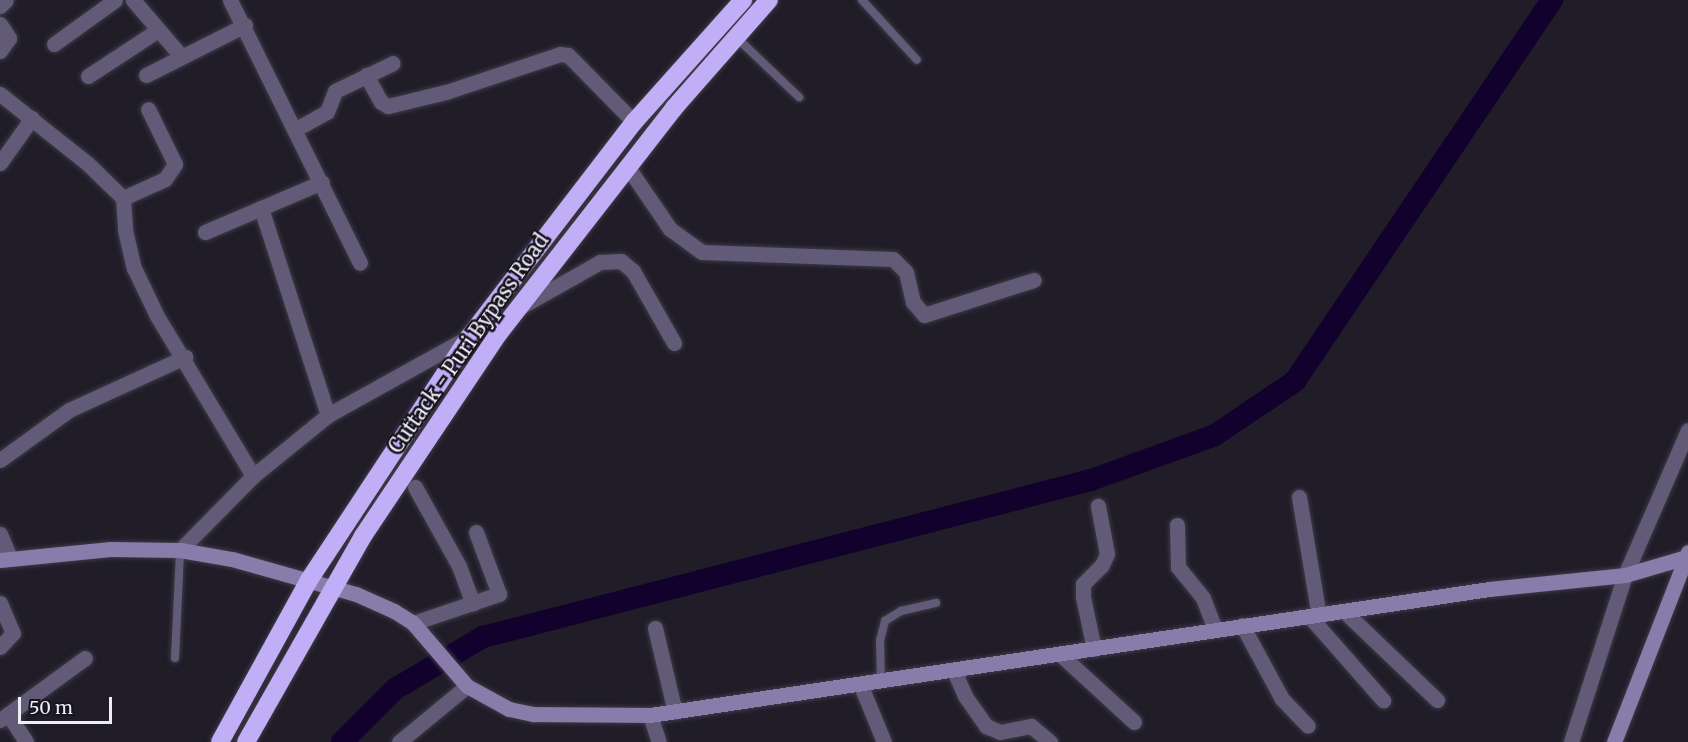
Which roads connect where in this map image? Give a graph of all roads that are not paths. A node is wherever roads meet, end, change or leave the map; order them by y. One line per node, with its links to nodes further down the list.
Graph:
1 (6, 0): 8 (street)
2 (115, 0): 13 (street)
3 (133, 0): 11 (street)
4 (230, 0): 10 (street)
5 (743, 0): 25 (highway, Cuttack - Puri Bypass Road)
6 (770, 0): 12 (highway, Cuttack - Puri Bypass Road)
7 (862, 0): 16 (lane)
8 (0, 6)
9 (0, 24): 14 (street)
10 (245, 25): 15 (street); 26 (street)
11 (158, 30): 15 (street); 19 (street)
12 (736, 37): 22 (lane); 28 (highway, Cuttack - Puri Bypass Road)
13 (54, 44)
14 (0, 51)
15 (181, 56): 18 (street)
16 (917, 60)
17 (393, 63): 20 (street)
18 (146, 75)
19 (88, 76)
20 (368, 79): 25 (street); 26 (street)
21 (0, 94): 24 (street)
22 (799, 97)
23 (148, 109): 30 (street)
24 (32, 118): 27 (street); 30 (street)
25 (634, 122): 36 (highway, Cuttack - Puri Bypass Road)
26 (296, 129): 29 (street)
27 (0, 163)
28 (627, 166): 34 (street); 35 (highway, Cuttack - Puri Bypass Road)
29 (322, 182): 31 (street); 33 (street)
30 (123, 198): 38 (street)
31 (261, 208): 32 (street); 39 (street)
32 (205, 232)
33 (360, 263)
34 (1034, 280)
35 (516, 309): 37 (street); 54 (highway, Cuttack - Puri Bypass Road)
36 (469, 337): 39 (street); 53 (highway, Cuttack - Puri Bypass Road)
37 (674, 343)
38 (185, 357): 41 (street); 42 (street)
39 (328, 415): 42 (street)
40 (1688, 430): 52 (street)
41 (0, 459)
42 (253, 476): 49 (street)
43 (415, 487): 57 (street)
44 (1299, 497): 59 (street)
45 (1098, 506): 65 (street)
46 (1177, 525): 63 (street)
47 (476, 532): 57 (street)
48 (0, 534): 51 (street)
49 (180, 550): 51 (street); 53 (street); 68 (lane)
50 (1687, 555): 52 (street); 88 (street)
51 (5, 559)
52 (1625, 575): 58 (street); 87 (street)
53 (309, 580): 54 (street); 81 (highway, Cuttack - Puri Bypass Road)
54 (333, 588): 61 (street); 82 (highway, Cuttack - Puri Bypass Road)
55 (0, 603): 64 (street)
56 (936, 603): 70 (lane)
57 (472, 604): 61 (street)
58 (1346, 613): 59 (street); 74 (street)
59 (1314, 616): 60 (street); 73 (street)
60 (1242, 625): 63 (street); 79 (street)
61 (418, 628): 71 (street)
62 (654, 628): 75 (street)
63 (1215, 629): 65 (street)
64 (0, 647)
65 (1094, 649): 66 (street)
66 (1061, 655): 69 (street); 78 (street)
67 (85, 658): 77 (street)
68 (175, 658)
69 (954, 671): 70 (street); 86 (street)
70 (881, 682): 72 (street)
71 (464, 683): 76 (street); 83 (street)
72 (861, 686): 75 (street); 85 (street)
73 (1383, 700)
74 (1437, 700)
75 (675, 712): 76 (street)
76 (650, 715): 84 (street)
77 (4, 717): 80 (street)
78 (1134, 722)
79 (1308, 726)
80 (26, 742)
81 (220, 742)
82 (246, 742)
83 (399, 742)
84 (658, 742)
85 (884, 742)
86 (1050, 742)
87 (1571, 742)
88 (1614, 742)

